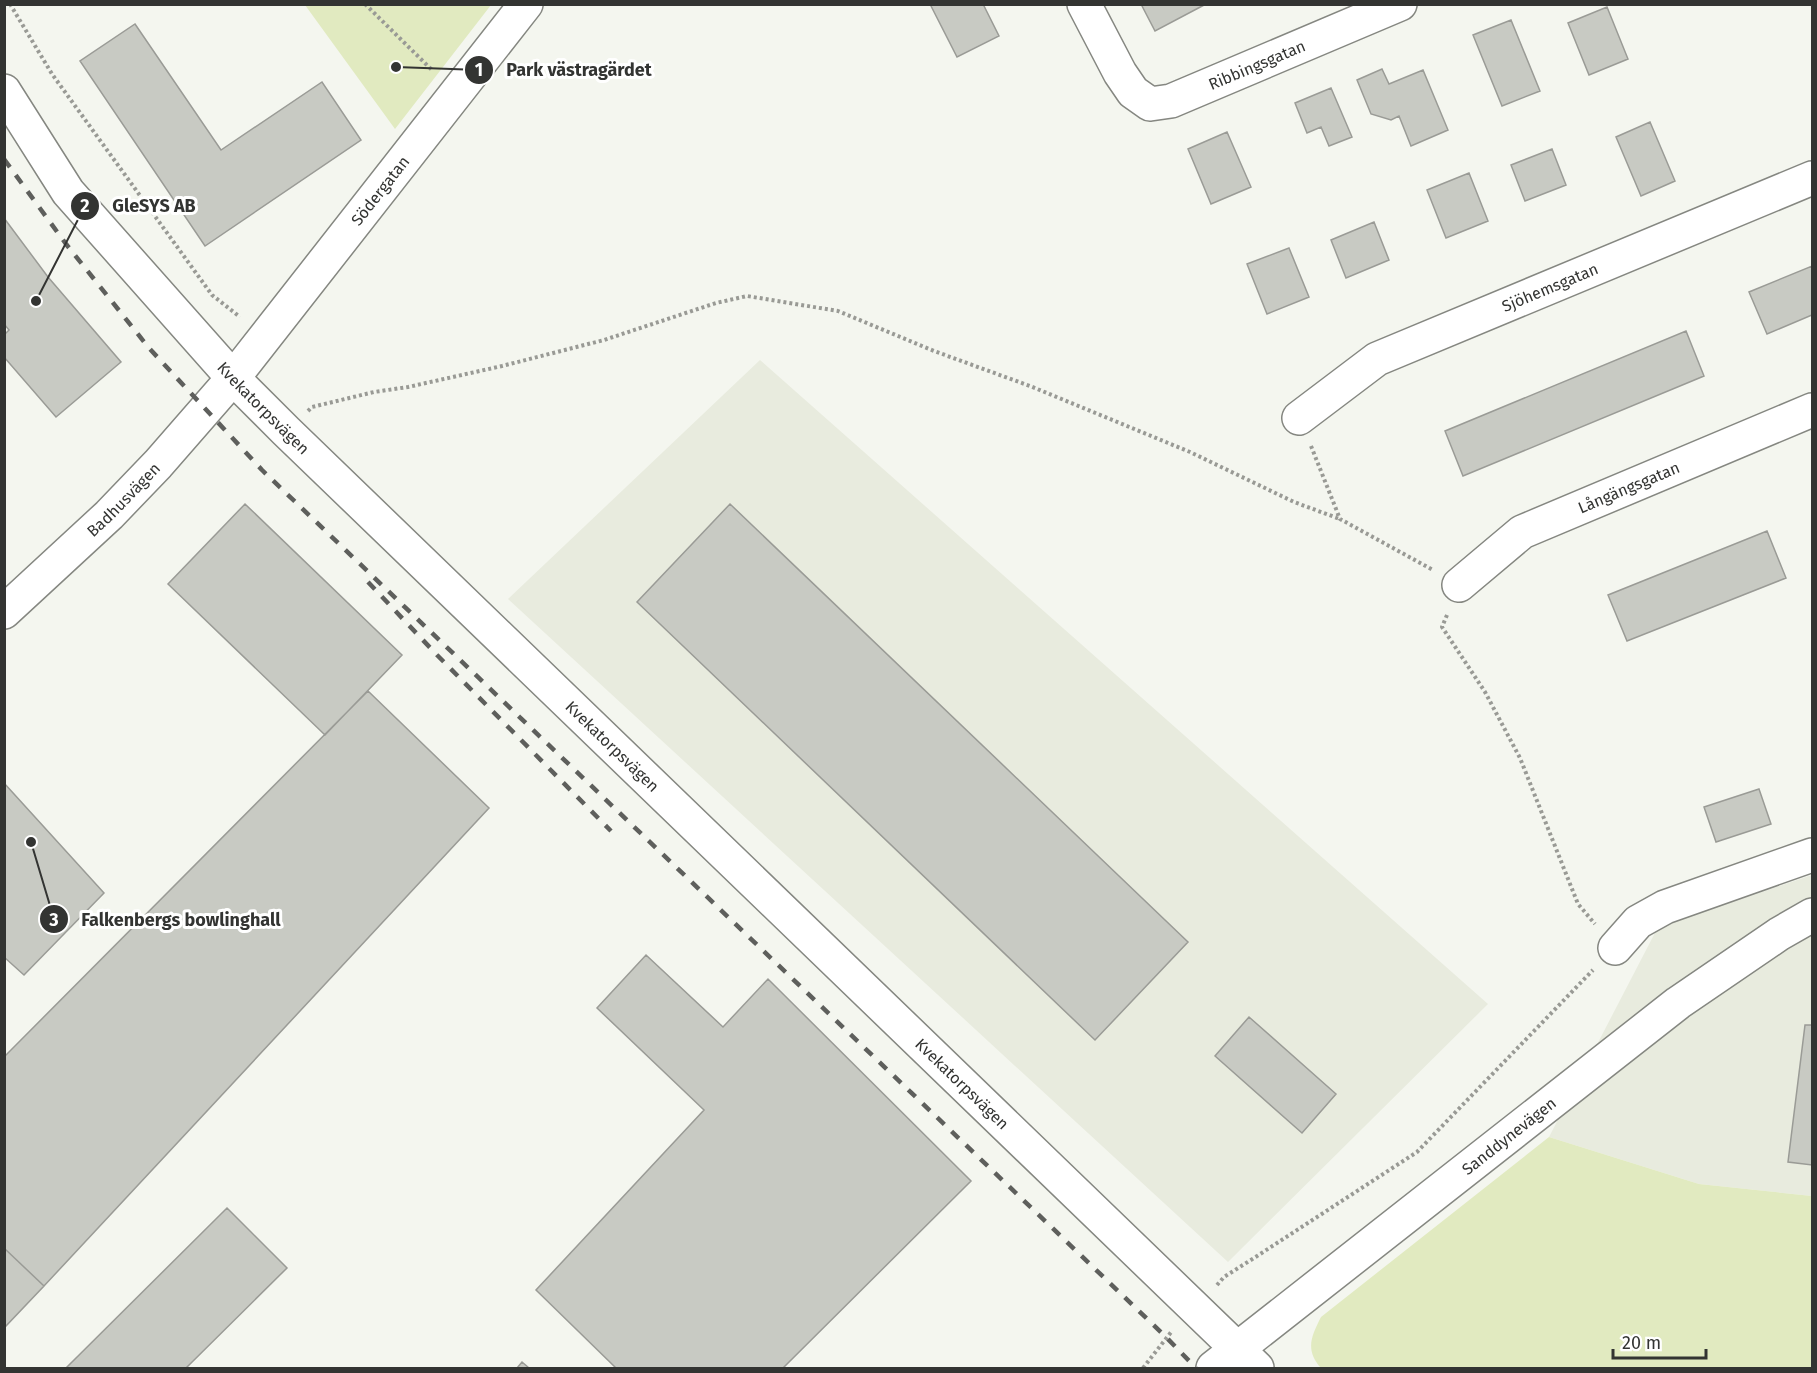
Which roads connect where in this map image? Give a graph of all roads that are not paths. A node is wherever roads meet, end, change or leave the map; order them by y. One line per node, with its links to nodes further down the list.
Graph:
1 (526, 4): 6 (street, Södergatan)
2 (1084, 4): 3 (street, Ribbingsgatan)
3 (1400, 4)
4 (4, 90): 6 (street, Kvekatorpsvägen)
5 (1812, 178): 8 (street, Sjöhemsgatan)
6 (233, 378): 10 (street, Badhusvägen); 14 (street, Kvekatorpsvägen)
7 (1812, 410): 9 (street, Långängsgatan)
8 (1299, 418)
9 (1459, 585)
10 (4, 612)
11 (1812, 855): 13 (street)
12 (1812, 915): 14 (street, Sanddynevägen)
13 (1614, 948)
14 (1236, 1362)

